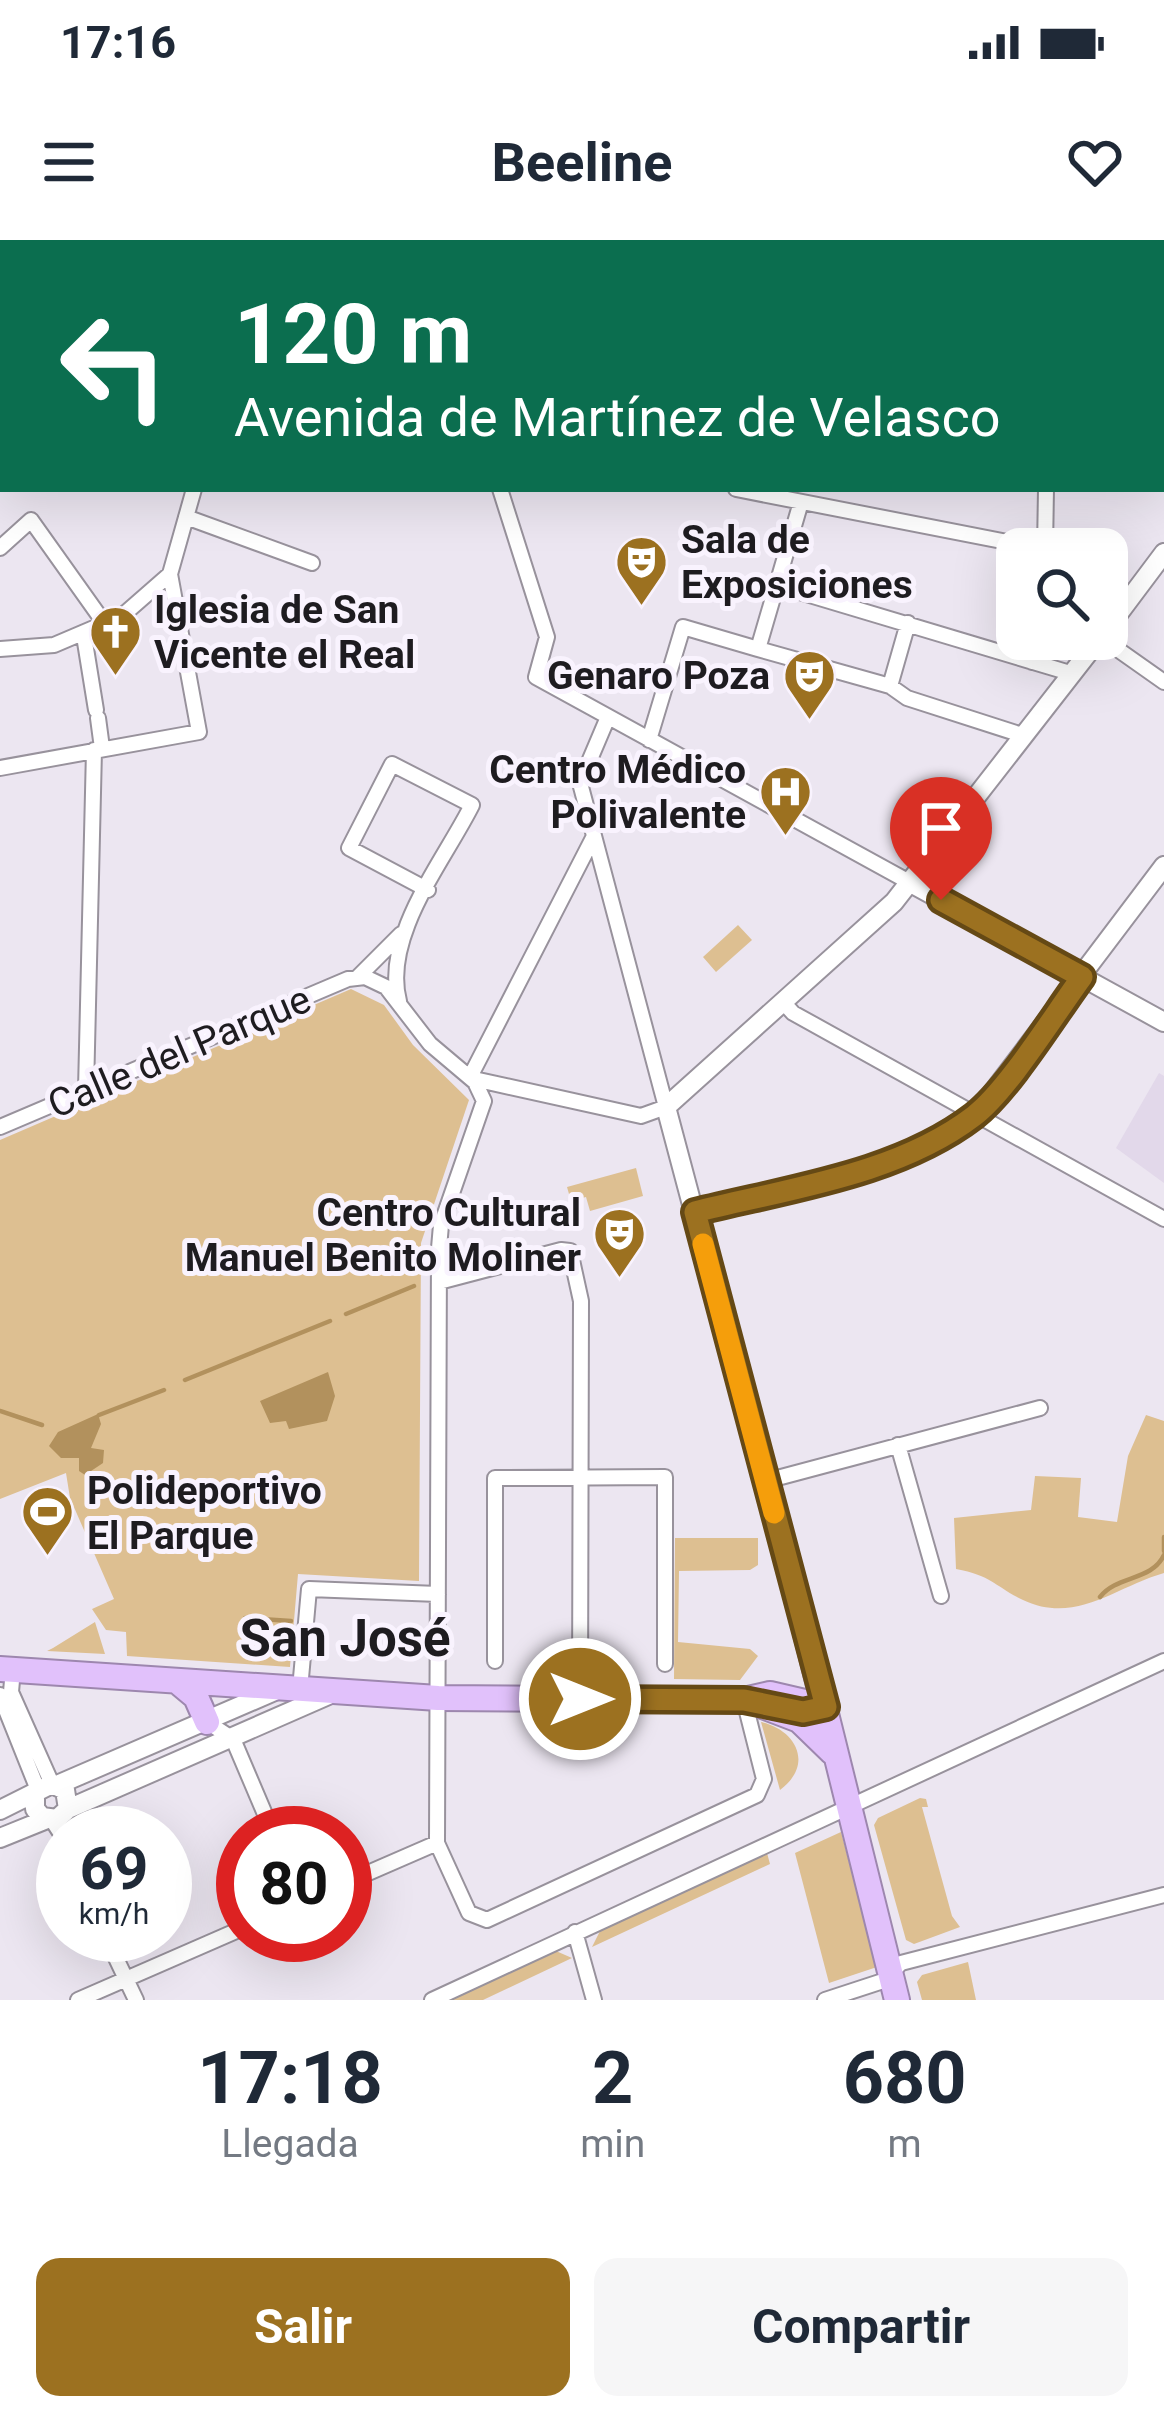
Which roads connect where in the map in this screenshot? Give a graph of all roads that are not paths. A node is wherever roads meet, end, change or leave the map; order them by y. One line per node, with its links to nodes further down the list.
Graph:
1 (193, 492): 6 (street)
2 (501, 492): 26 (street)
3 (751, 492): 5 (street)
4 (1046, 492): 7 (street)
5 (801, 502): 8 (street); 13 (street)
6 (186, 517): 11 (street); 12 (street)
7 (1045, 528)
8 (996, 540)
9 (0, 548): 16 (street)
10 (1164, 553): 14 (main road)
11 (312, 563)
12 (171, 570): 16 (street); 29 (street)
13 (776, 585): 15 (street); 19 (street)
14 (1128, 601)
15 (908, 623): 22 (street); 25 (street)
16 (105, 624): 17 (street)
17 (84, 636): 18 (street); 29 (street)
18 (0, 649)
19 (758, 649): 25 (street); 28 (street)
20 (1128, 657): 24 (street)
21 (1082, 660): 23 (main road)
22 (1032, 662): 23 (street)
23 (1070, 673): 27 (main road)
24 (1164, 682)
25 (890, 686): 27 (street)
26 (608, 717): 28 (street); 31 (street)
27 (1022, 735): 33 (main road)
28 (649, 740): 33 (street)
29 (98, 749): 30 (street); 42 (street)
30 (0, 768)
31 (593, 838): 41 (street); 44 (street)
32 (1164, 866): 37 (main road)
33 (911, 884): 37 (main road); 38 (main road)
34 (428, 890): 34 (street, Calle del Parque); 35 (street, Calle del Parque)
35 (410, 923): 36 (street, Calle del Parque); 39 (street, Calle del Parque)
36 (358, 977): 39 (street, Calle del Parque); 42 (street, Calle del Parque)
37 (1082, 977): 40 (main road); 46 (main road)
38 (783, 1001): 44 (main road); 46 (street)
39 (401, 1006): 41 (street)
40 (1164, 1022)
41 (470, 1077): 43 (street); 45 (street)
42 (86, 1090): 47 (street, Calle del Parque)
43 (511, 1090): 44 (street); 45 (street)
44 (666, 1107): 48 (main road)
45 (483, 1108): 50 (street)
46 (975, 1115): 48 (main road); 49 (street)
47 (0, 1127)
48 (695, 1212): 54 (main road)
49 (1164, 1219)
50 (440, 1282): 53 (street); 55 (street)
51 (1040, 1408): 52 (street)
52 (898, 1445): 54 (street); 56 (street)
53 (581, 1477): 58 (street); 60 (street); 67 (street)
54 (766, 1481): 57 (main road)
55 (438, 1594): 63 (street); 66 (street)
56 (941, 1595)
57 (806, 1633): 69 (highway); 70 (highway)
58 (495, 1661)
59 (1164, 1661): 75 (street)
60 (665, 1664)
61 (7, 1669): 62 (highway); 74 (street)
62 (178, 1682): 63 (highway); 71 (highway)
63 (291, 1688): 64 (highway); 71 (main road)
64 (336, 1691): 66 (highway); 72 (main road)
65 (0, 1695): 74 (street)
66 (438, 1698): 67 (highway); 83 (street)
67 (580, 1699): 68 (highway)
68 (744, 1700): 70 (highway); 83 (street)
69 (824, 1700): 70 (highway); 73 (highway); 75 (highway)
70 (772, 1701): 73 (highway)
71 (207, 1722): 72 (street); 74 (main road)
72 (232, 1739): 78 (main road); 79 (street)
73 (832, 1752): 75 (highway)
74 (46, 1788): 76 (main road); 77 (main road); 80 (main road)
75 (852, 1805): 86 (street); 89 (highway)
76 (37, 1806)
77 (65, 1806)
78 (94, 1806)
79 (261, 1806)
80 (0, 1810)
81 (36, 1829): 82 (main road)
82 (0, 1838)
83 (437, 1843): 84 (street)
84 (372, 1871)
85 (1164, 1894): 89 (street)
86 (575, 1932): 93 (street); 94 (street)
87 (216, 1940): 90 (street)
88 (120, 1962): 90 (street)
89 (895, 1969): 95 (street); 96 (highway); 97 (highway)
90 (126, 1978): 91 (street); 92 (street)
91 (77, 2000)
92 (136, 2000)
93 (432, 2000)
94 (594, 2000)
95 (825, 2000)
96 (897, 2000)
97 (910, 2000)

